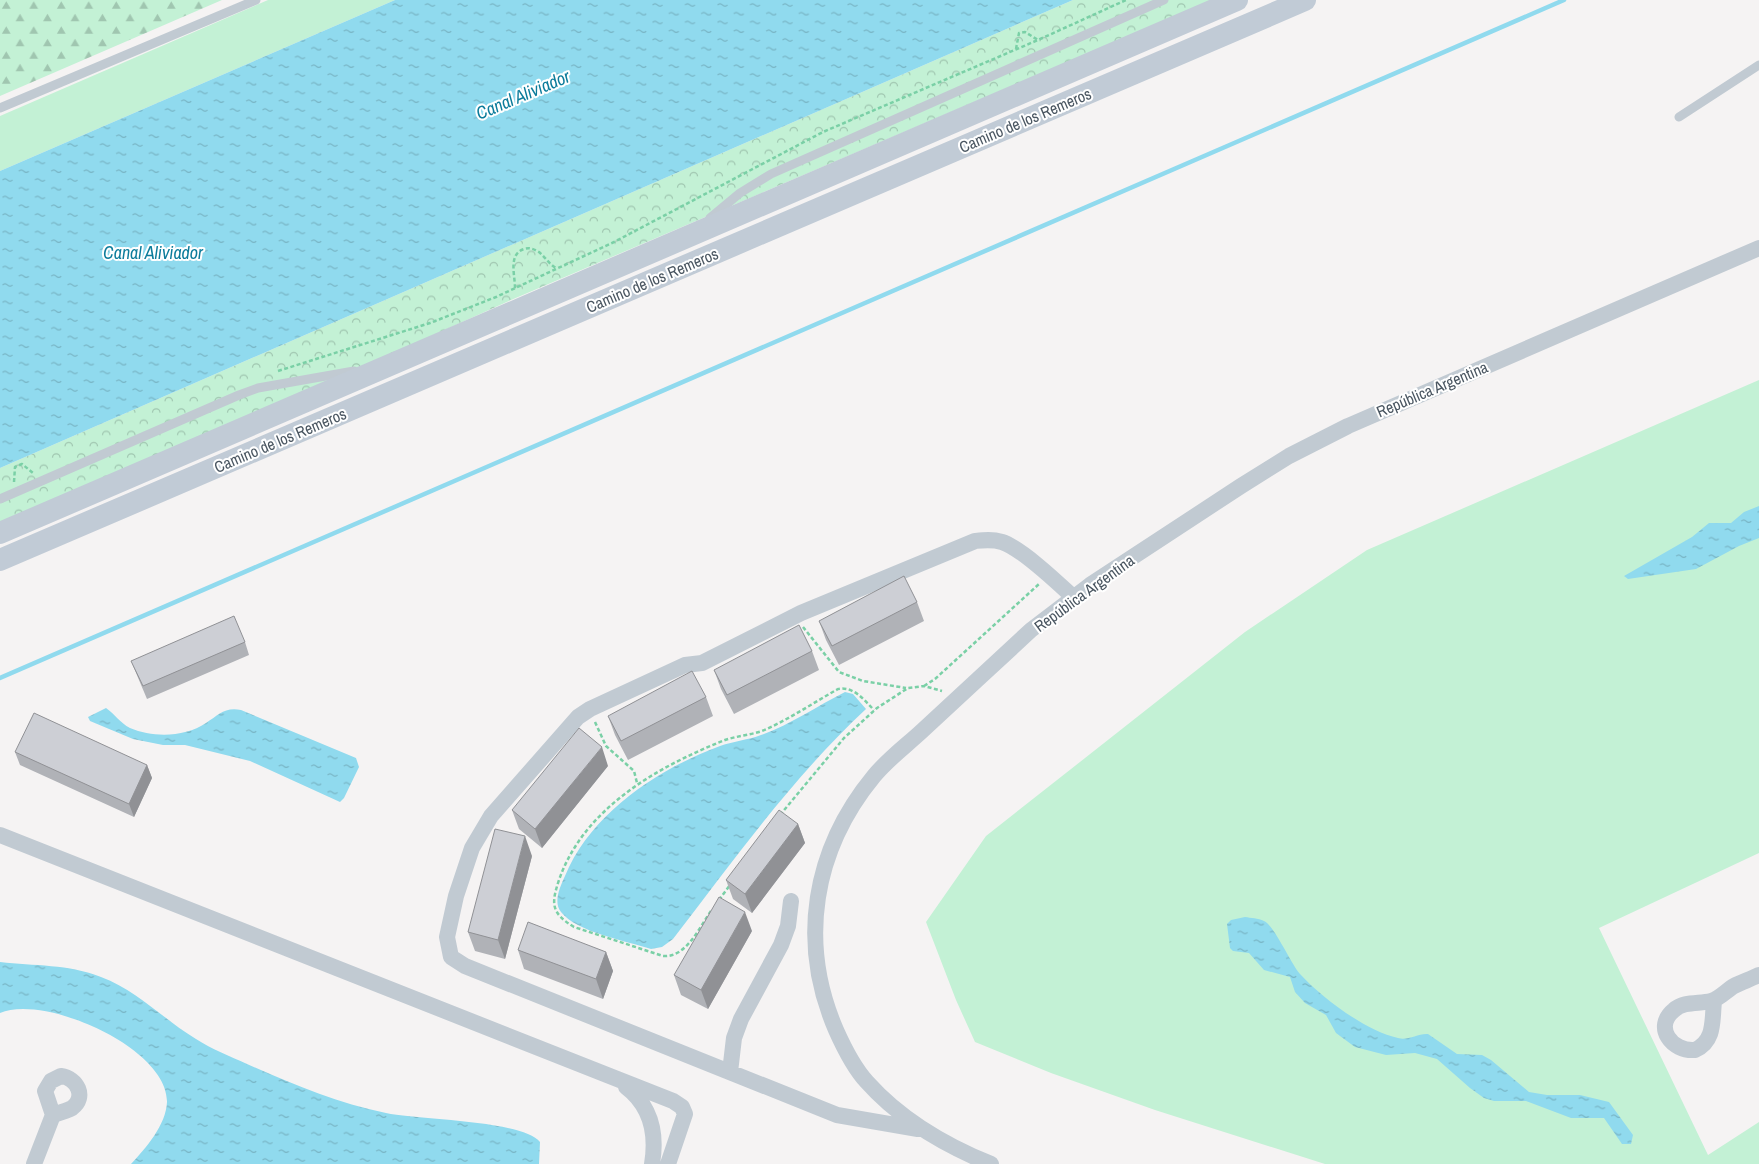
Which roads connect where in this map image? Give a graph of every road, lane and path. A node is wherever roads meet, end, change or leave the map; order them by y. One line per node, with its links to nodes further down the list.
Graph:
1 (256, 0): 9 (lane)
2 (1126, 0): 6 (path)
3 (1164, 0): 11 (lane)
4 (1237, 0): 11 (main road, Camino de los Remeros)
5 (1305, 0): 25 (main road, Camino de los Remeros)
6 (1038, 40): 7 (path); 7 (path)
7 (1015, 50): 13 (path)
8 (1759, 65): 10 (lane)
9 (0, 108)
10 (1679, 117)
11 (691, 235): 15 (main road, Camino de los Remeros)
12 (1759, 248): 27 (street, República Argentina)
13 (556, 269): 14 (path); 14 (path)
14 (516, 288): 16 (path)
15 (389, 365): 23 (lane); 24 (main road, Camino de los Remeros)
16 (273, 373)
17 (41, 472): 18 (path)
18 (35, 474): 19 (path); 21 (path)
19 (28, 477)
20 (21, 480): 21 (path)
21 (14, 483): 22 (path)
22 (7, 486)
23 (0, 499)
24 (0, 533)
25 (0, 560)
26 (1049, 574): 27 (street); 28 (street); 29 (path)
27 (1073, 597): 31 (street, República Argentina)
28 (795, 616): 30 (path); 32 (street)
29 (924, 686): 30 (path); 31 (path)
30 (908, 688): 33 (path)
31 (956, 700): 44 (street, República Argentina)
32 (590, 709): 34 (path); 41 (street)
33 (874, 710): 34 (path); 35 (path)
34 (638, 784): 37 (path)
35 (778, 819)
36 (0, 835): 42 (street)
37 (732, 881)
38 (791, 901): 41 (street)
39 (1759, 975): 40 (street)
40 (1714, 1001)
41 (730, 1072): 44 (street)
42 (618, 1081): 46 (street); 47 (street)
43 (53, 1114): 45 (street)
44 (921, 1129): 48 (street, República Argentina)
45 (34, 1164)
46 (652, 1164)
47 (668, 1164)
48 (992, 1164)

